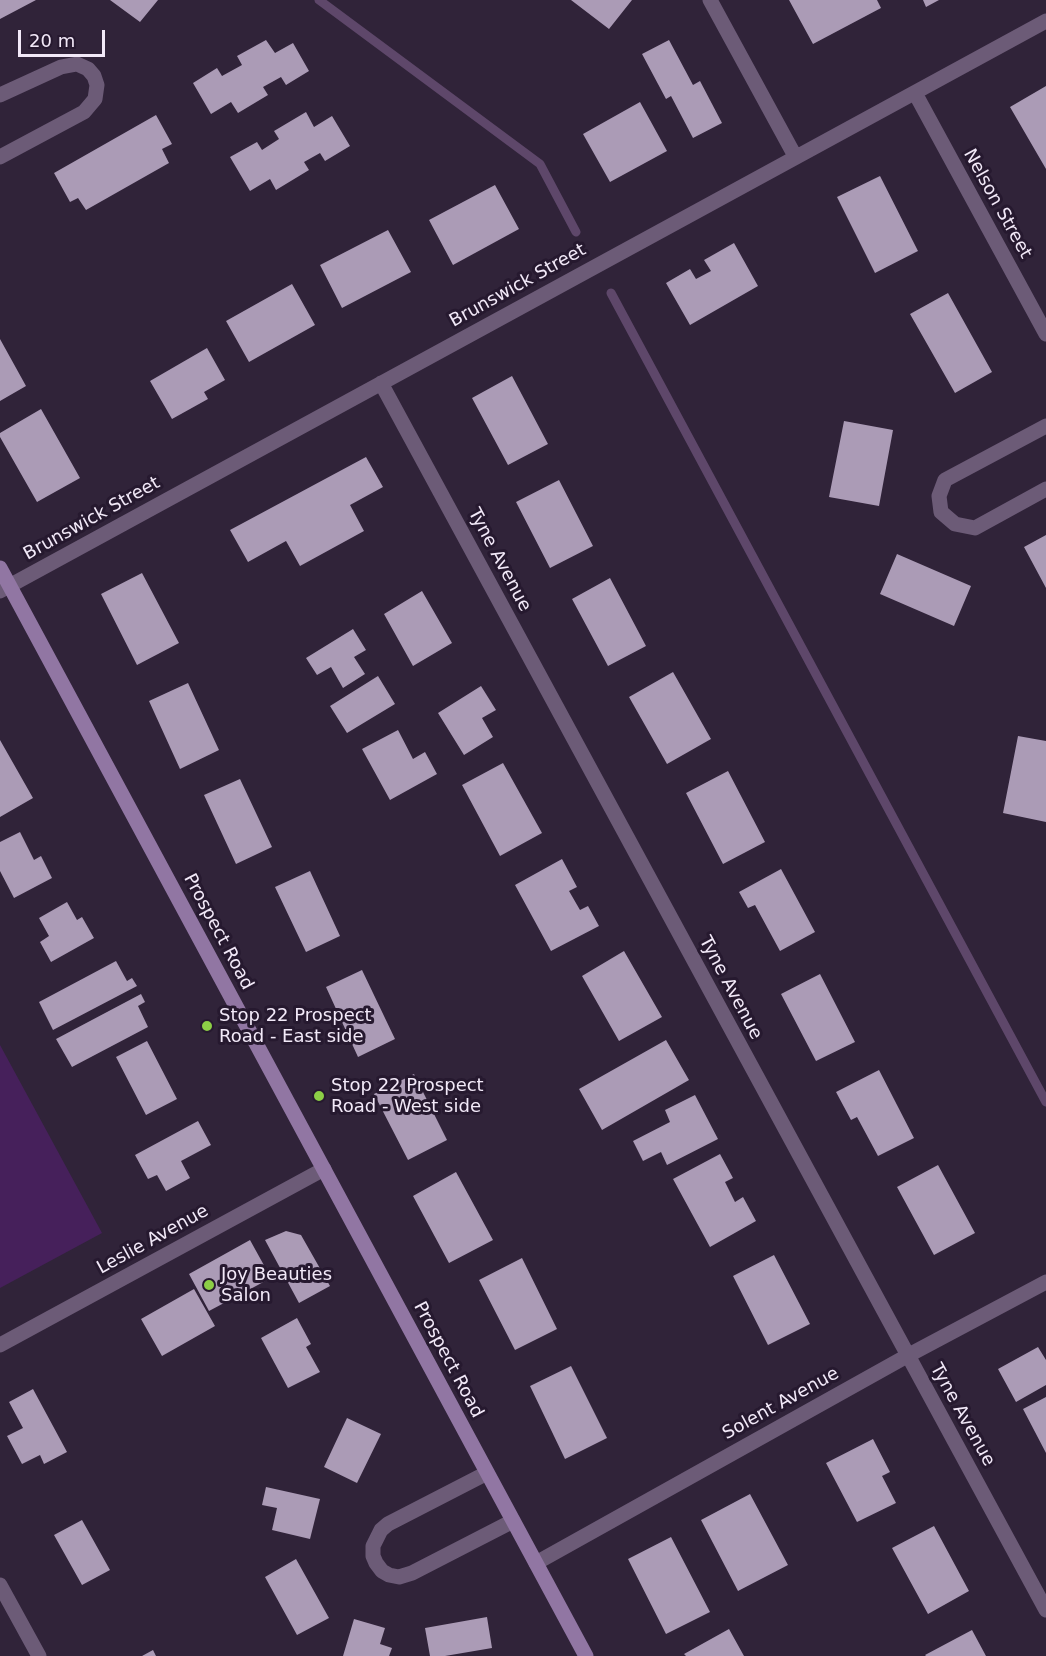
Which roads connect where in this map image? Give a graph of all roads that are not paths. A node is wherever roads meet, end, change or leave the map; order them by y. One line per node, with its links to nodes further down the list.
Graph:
1 (710, 0): 5 (street)
2 (1046, 21): 3 (street, Brunswick Street)
3 (915, 93): 5 (street, Brunswick Street); 7 (street, Nelson Street)
4 (0, 95): 6 (street)
5 (795, 156): 8 (street, Brunswick Street)
6 (0, 158)
7 (1046, 334)
8 (381, 383): 12 (street, Brunswick Street); 16 (street, Tyne Avenue)
9 (1046, 426): 10 (street)
10 (1046, 489)
11 (0, 568): 12 (main road, Prospect Road)
12 (5, 588): 13 (main road, Prospect Road)
13 (324, 1170): 15 (street, Leslie Avenue); 17 (main road, Prospect Road)
14 (1046, 1282): 16 (street, Solent Avenue)
15 (0, 1346)
16 (907, 1356): 19 (street, Solent Avenue); 21 (street, Tyne Avenue)
17 (487, 1473): 18 (main road, Prospect Road); 18 (street)
18 (513, 1521): 19 (main road, Prospect Road)
19 (536, 1563): 23 (main road, Prospect Road)
20 (0, 1585): 22 (street)
21 (1046, 1610)
22 (39, 1656)
23 (586, 1656)

